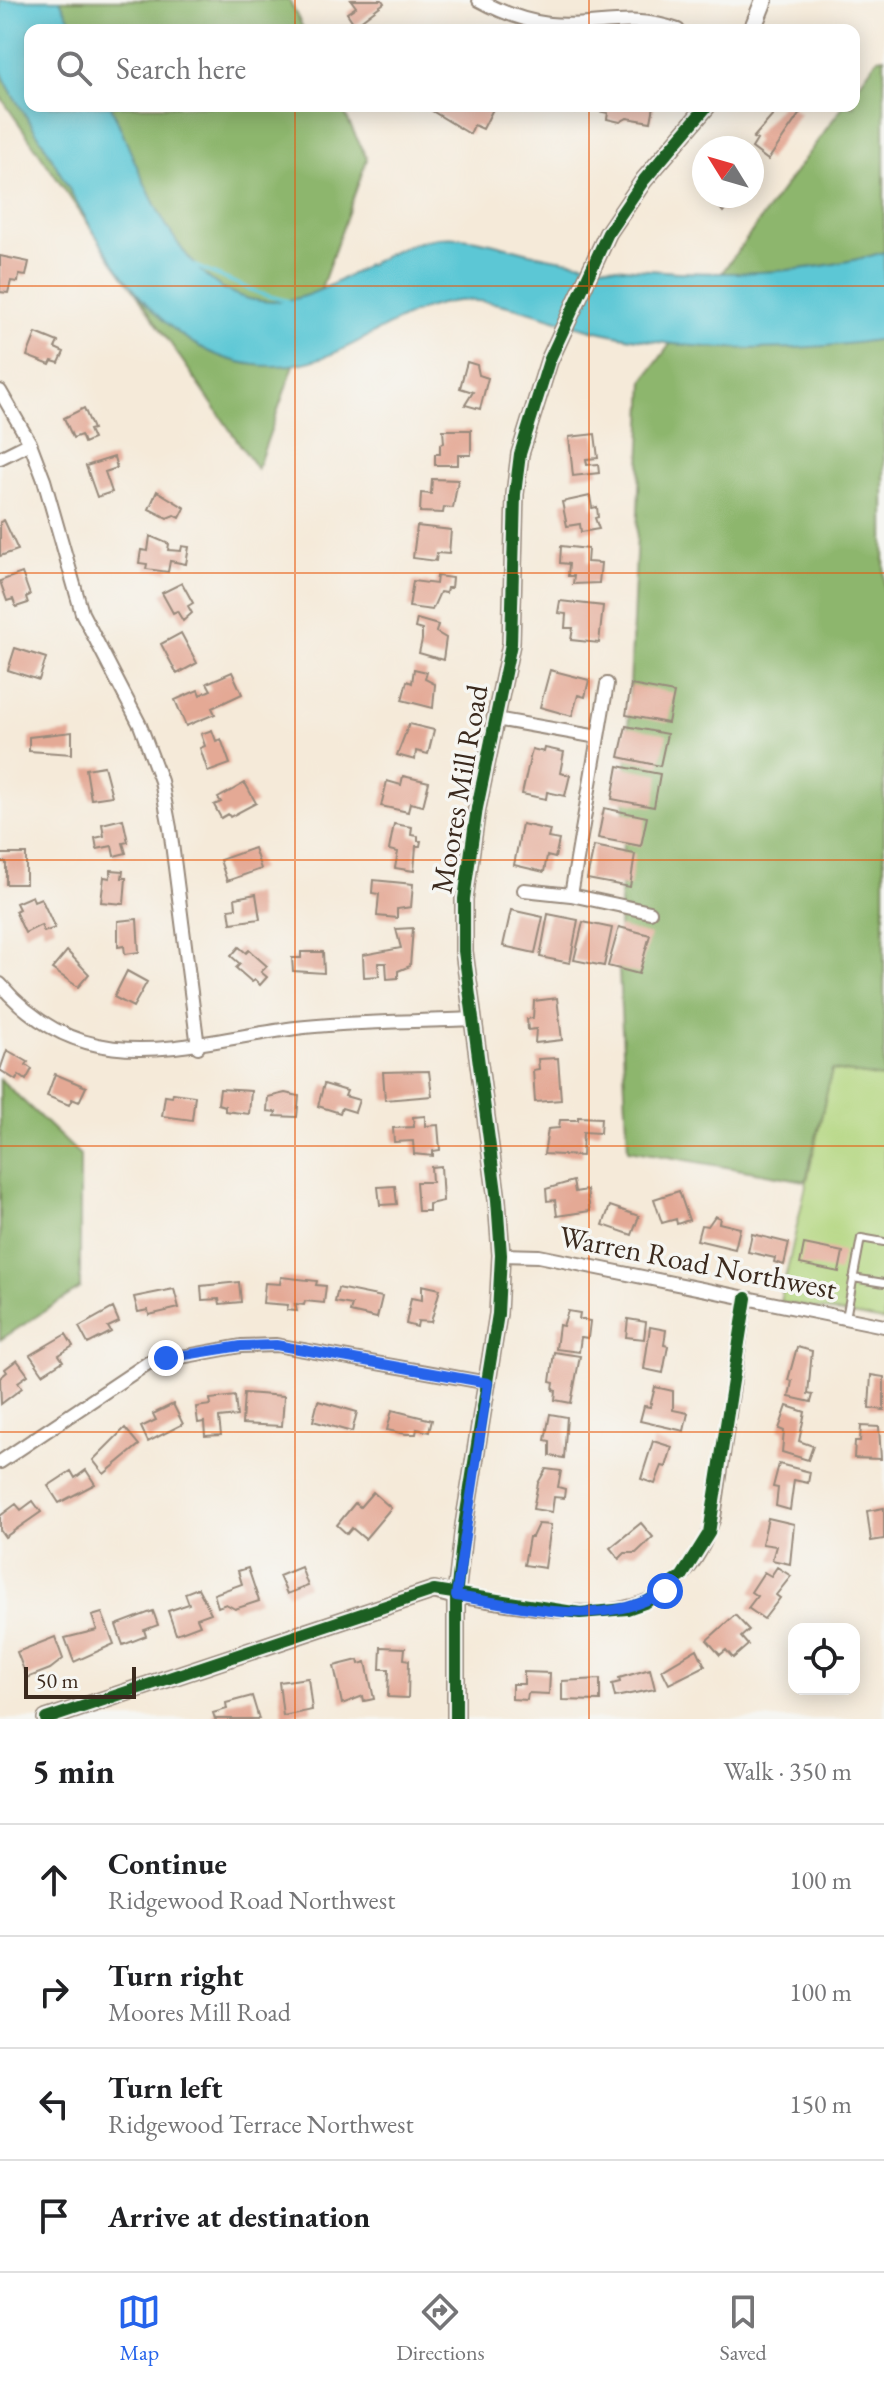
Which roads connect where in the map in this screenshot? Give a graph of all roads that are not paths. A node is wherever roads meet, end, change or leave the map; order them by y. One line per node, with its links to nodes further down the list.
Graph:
1 (479, 0): 4 (street)
2 (764, 0): 6 (street)
3 (550, 24): 5 (street)
4 (550, 24)
5 (644, 24)
6 (754, 24)
7 (702, 112): 12 (street, Moores Mill Road)
8 (0, 391): 9 (street)
9 (30, 443): 10 (street); 19 (street)
10 (0, 458)
11 (607, 684): 13 (street)
12 (496, 719): 13 (street); 18 (street, Moores Mill Road)
13 (598, 737): 15 (street)
14 (524, 890): 15 (street)
15 (571, 895): 16 (street)
16 (650, 912)
17 (0, 984): 19 (street)
18 (473, 1019): 19 (street); 21 (street, Moores Mill Road)
19 (198, 1047)
20 (884, 1242): 22 (lane)
21 (501, 1255): 24 (street, Warren Road Northwest); 27 (street, Moores Mill Road)
22 (853, 1278): 23 (lane); 25 (lane)
23 (884, 1283)
24 (746, 1298): 25 (street, Warren Road Northwest); 29 (street)
25 (846, 1318): 26 (street, Warren Road Northwest)
26 (884, 1326)
27 (488, 1383): 28 (street); 29 (street, Moores Mill Road)
28 (0, 1462)
29 (456, 1596): 30 (street); 31 (street, Moores Mill Road)
30 (46, 1719)
31 (456, 1719)

